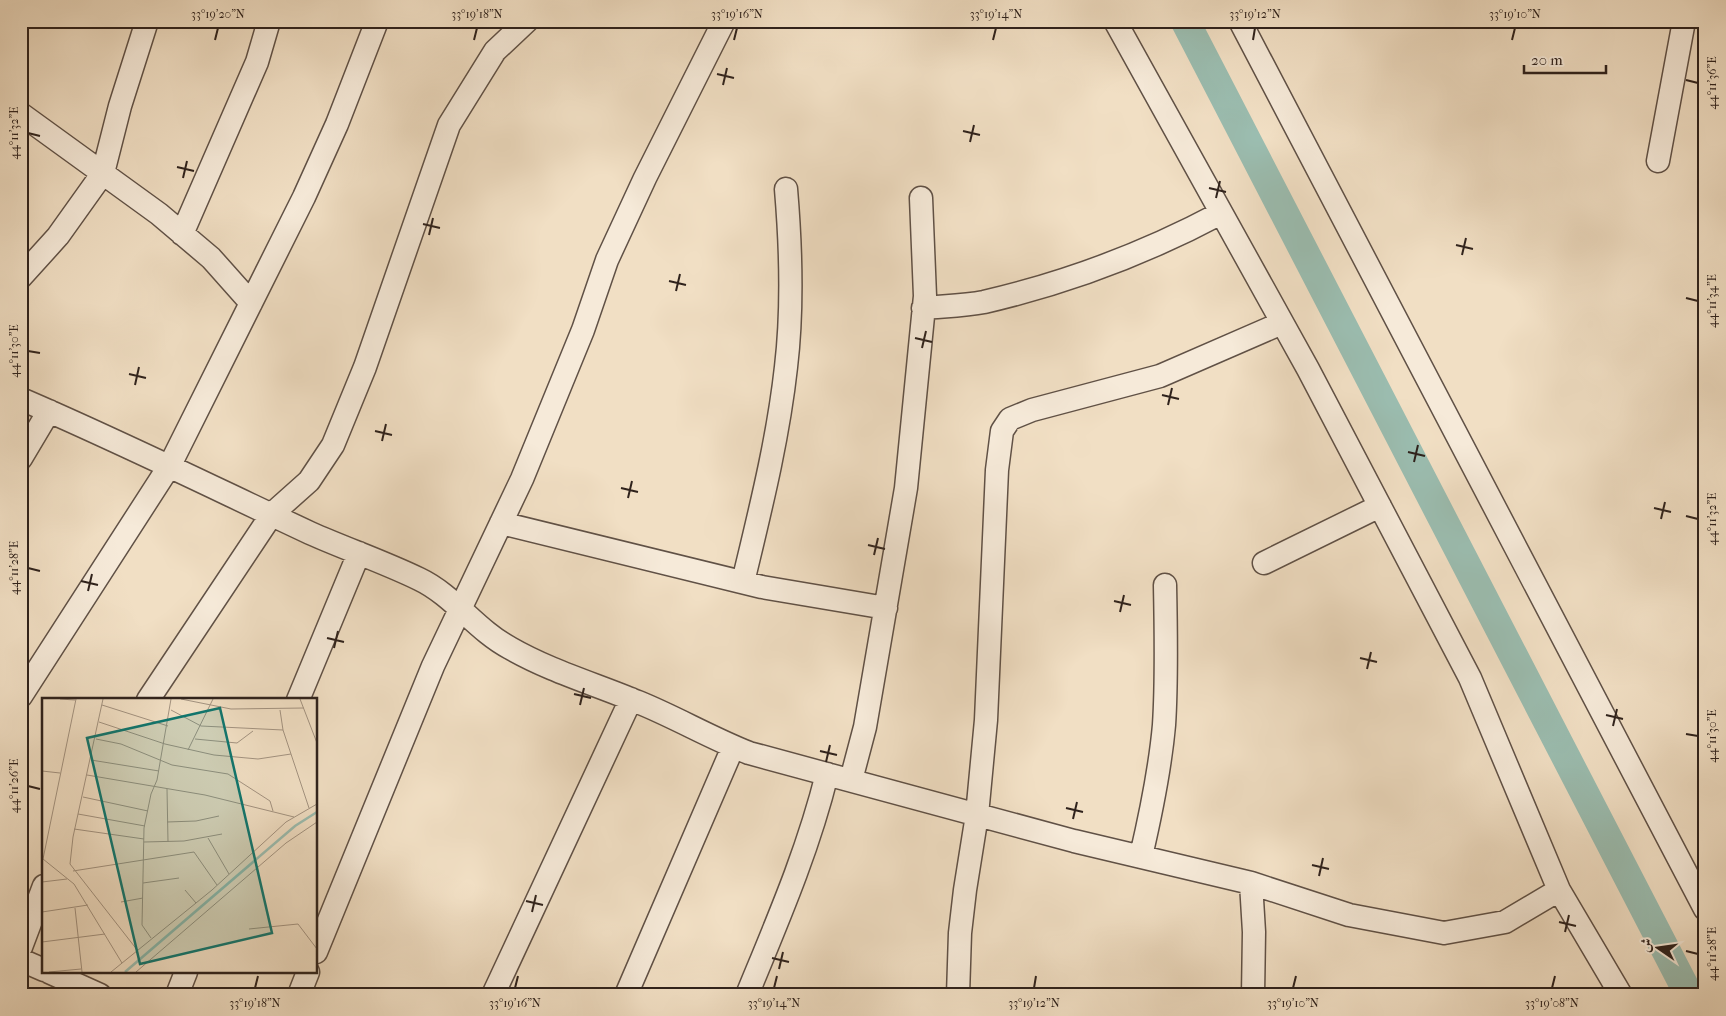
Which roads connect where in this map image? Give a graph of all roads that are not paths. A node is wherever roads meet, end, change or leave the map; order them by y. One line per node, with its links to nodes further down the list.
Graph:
1 (148, 21): 11 (street)
2 (269, 21): 15 (street)
3 (377, 21): 17 (street)
4 (527, 21): 25 (street)
5 (724, 21): 26 (street)
6 (1115, 21): 14 (street)
7 (1240, 21): 45 (street)
8 (1684, 21): 10 (street)
9 (21, 114): 11 (street)
10 (1658, 161)
11 (103, 173): 15 (street); 16 (street)
12 (786, 189): 29 (street)
13 (921, 198): 18 (street)
14 (1222, 213): 18 (street); 19 (street)
15 (182, 234): 17 (street)
16 (21, 278)
17 (252, 303): 23 (street)
18 (924, 308): 31 (street)
19 (1282, 323): 24 (street); 40 (street)
20 (21, 399): 21 (street)
21 (49, 411): 22 (street); 23 (street)
22 (21, 458)
23 (170, 465): 25 (street); 33 (street)
24 (1380, 506): 28 (street); 43 (street)
25 (272, 514): 27 (street); 34 (street)
26 (501, 523): 29 (street); 32 (street)
27 (359, 552): 32 (street); 35 (street)
28 (1264, 563)
29 (744, 582): 31 (street)
30 (1165, 584): 41 (street)
31 (886, 608): 39 (street)
32 (460, 610): 36 (street); 47 (street)
33 (21, 696)
34 (149, 698)
35 (299, 698)
36 (631, 699): 37 (street); 56 (street)
37 (734, 747): 38 (street); 57 (street)
38 (827, 774): 39 (street); 58 (street)
39 (851, 780): 40 (street)
40 (977, 815): 41 (street); 59 (street)
41 (1141, 856): 42 (street)
42 (1251, 883): 43 (street); 60 (street)
43 (1560, 890): 61 (street)
44 (42, 891): 46 (street)
45 (1705, 909)
46 (21, 947)
47 (318, 947)
48 (21, 960): 49 (street)
49 (42, 969)
50 (53, 974): 53 (street)
51 (185, 974): 54 (street)
52 (307, 974): 55 (street)
53 (100, 995)
54 (176, 995)
55 (299, 995)
56 (493, 995)
57 (626, 995)
58 (747, 995)
59 (958, 995)
60 (1253, 995)
61 (1620, 995)

